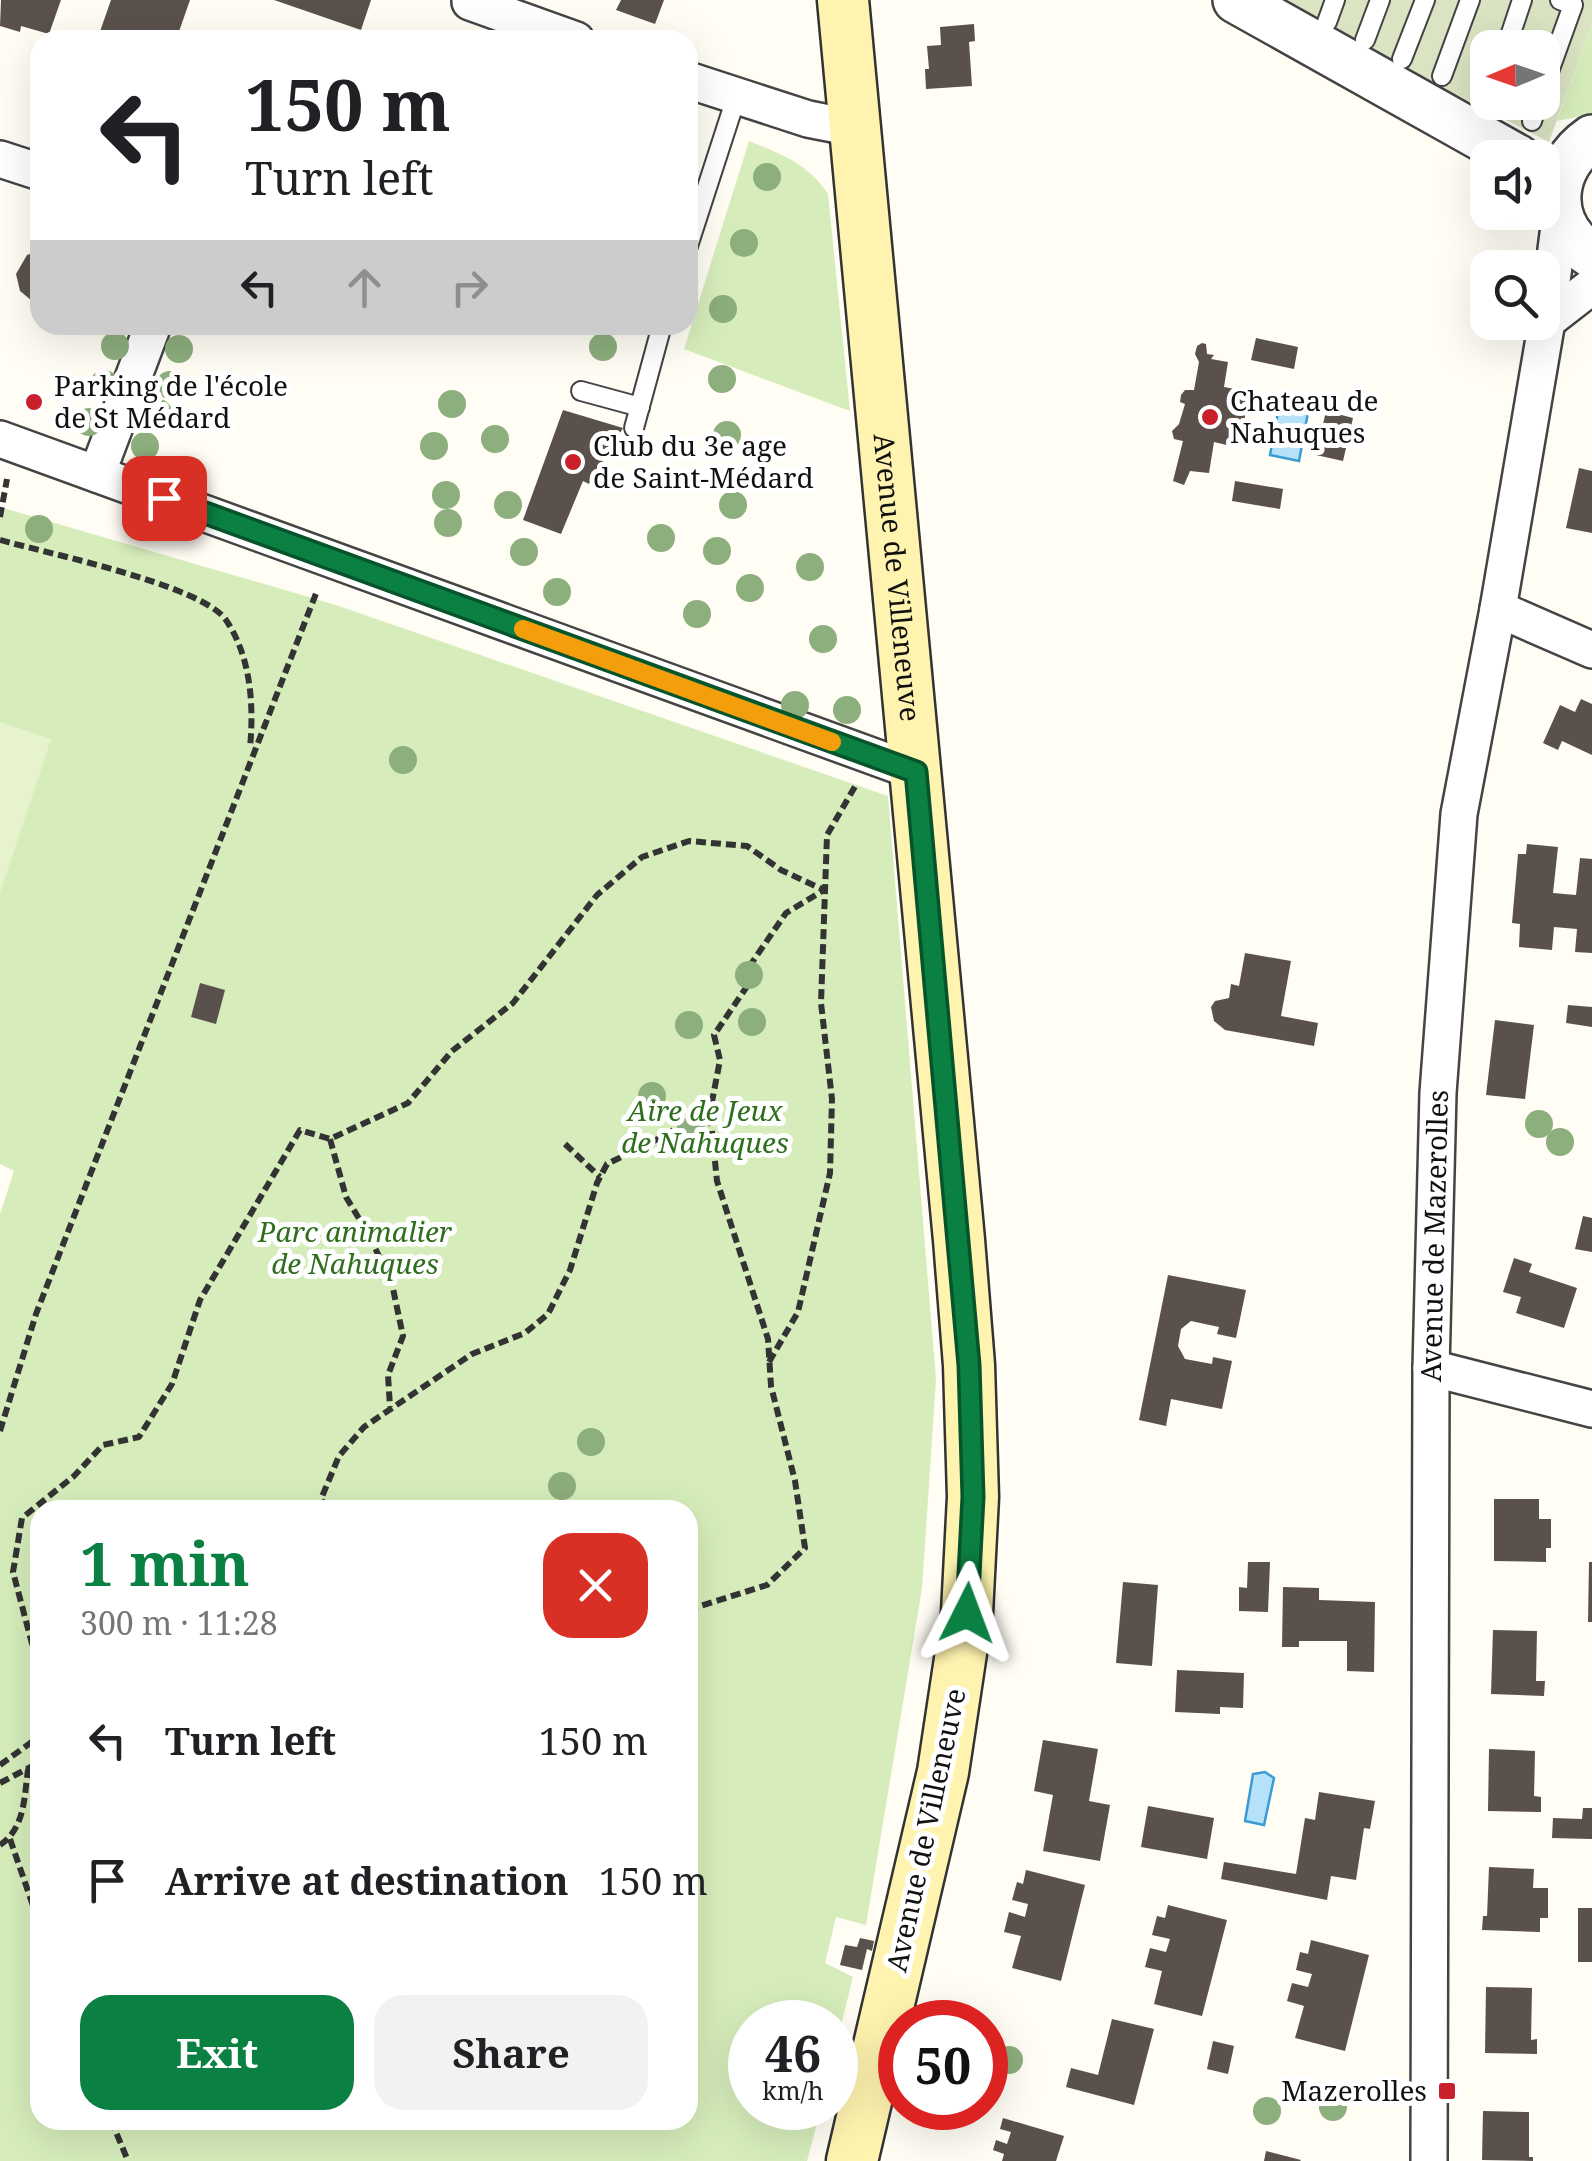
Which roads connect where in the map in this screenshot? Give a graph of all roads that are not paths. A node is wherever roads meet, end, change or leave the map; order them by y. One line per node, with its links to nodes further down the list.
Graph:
1 (843, 0): 22 (main road, Avenue de Villeneuve)
2 (1236, 0): 19 (street)
3 (1335, 0): 10 (lane)
4 (1380, 0): 13 (lane)
5 (1425, 0): 15 (lane)
6 (1470, 0): 16 (lane)
7 (1522, 0): 12 (lane)
8 (1560, 0): 14 (lane)
9 (470, 2): 11 (street)
10 (1327, 22)
11 (548, 30)
12 (1512, 30)
13 (1365, 40)
14 (1560, 43)
15 (1402, 59)
16 (1442, 76)
17 (698, 84): 18 (street)
18 (736, 98): 22 (street); 28 (lane)
19 (1470, 112)
20 (1493, 120): 21 (street)
21 (1530, 127)
22 (854, 128): 42 (main road, Avenue de Villeneuve)
23 (1592, 138): 26 (street)
24 (0, 159): 25 (street)
25 (30, 169)
26 (1560, 176)
27 (1560, 204): 29 (street)
28 (698, 215)
29 (1592, 255)
30 (1592, 286): 31 (street)
31 (1560, 311)
32 (149, 335): 39 (street)
33 (659, 335): 36 (lane)
34 (1544, 340): 40 (street, Avenue de Mazerolles)
35 (581, 391): 36 (lane)
36 (640, 407): 37 (lane)
37 (634, 428)
38 (0, 439): 39 (street)
39 (97, 474): 42 (street)
40 (1498, 609): 41 (street); 43 (street, Avenue de Mazerolles)
41 (1592, 650)
42 (895, 765): 45 (main road, Avenue de Villeneuve)
43 (1431, 1368): 44 (street); 46 (street, Avenue de Mazerolles)
44 (1592, 1410)
45 (852, 2161)
46 (1430, 2161)

